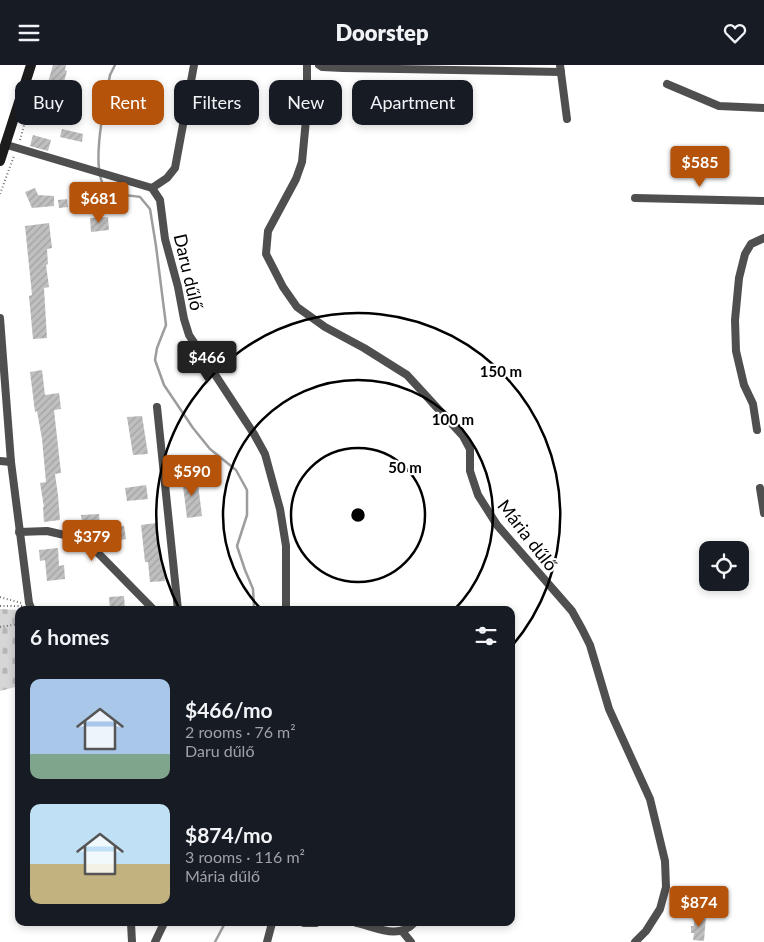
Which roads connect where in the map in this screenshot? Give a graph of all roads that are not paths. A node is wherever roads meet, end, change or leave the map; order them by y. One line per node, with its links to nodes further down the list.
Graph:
1 (31, 65): 9 (main road)
2 (194, 65): 11 (street)
3 (307, 65): 37 (street, Mária dűlő)
4 (319, 65): 5 (street)
5 (561, 68): 8 (street)
6 (667, 84): 7 (street)
7 (764, 108)
8 (567, 119)
9 (7, 145): 10 (main road); 11 (street)
10 (0, 161)
11 (152, 189): 26 (street, Daru dűlő)
12 (635, 198): 13 (street)
13 (764, 201)
14 (764, 238): 17 (street)
15 (0, 318): 19 (street)
16 (157, 407): 25 (street)
17 (757, 430)
18 (0, 461): 19 (street)
19 (11, 462): 22 (street)
20 (760, 488): 21 (street)
21 (764, 513)
22 (19, 532): 23 (street); 24 (street)
23 (30, 606)
24 (150, 606)
25 (178, 606)
26 (286, 606)
27 (130, 926): 33 (street)
28 (163, 926): 34 (street)
29 (271, 926): 35 (street)
30 (369, 926): 32 (street)
31 (410, 926): 32 (street)
32 (402, 931): 36 (street)
33 (132, 942)
34 (155, 942)
35 (267, 942)
36 (411, 942)
37 (634, 942)

